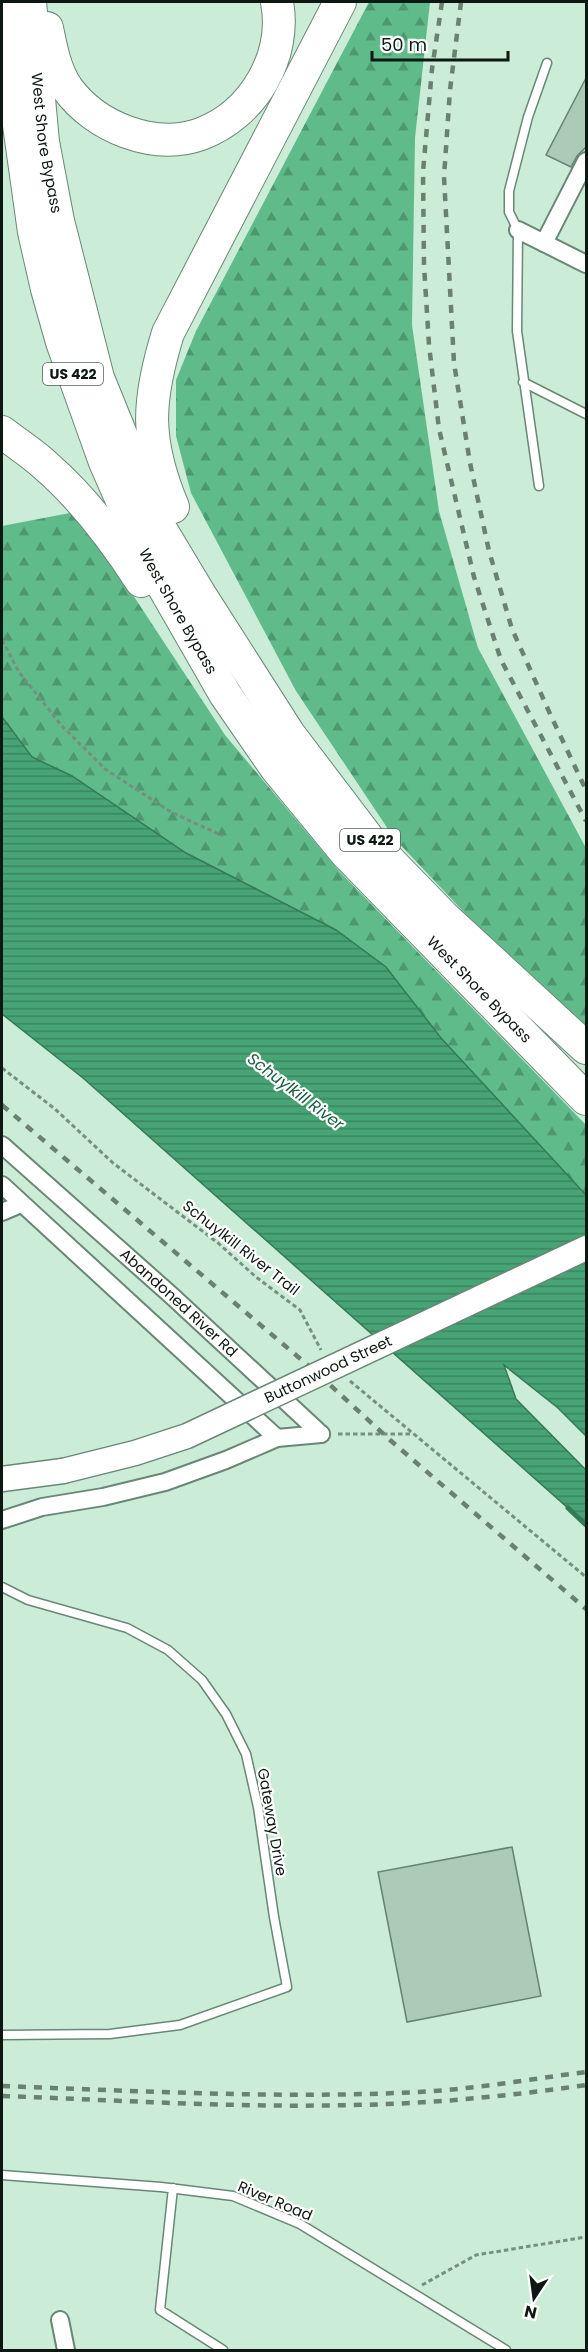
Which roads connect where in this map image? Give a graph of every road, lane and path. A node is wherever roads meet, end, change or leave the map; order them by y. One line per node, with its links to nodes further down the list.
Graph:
1 (8, 2): 6 (highway, West Shore Bypass / US 422)
2 (30, 2): 17 (highway, West Shore Bypass / US 422)
3 (41, 2): 4 (highway)
4 (277, 2)
5 (340, 2): 17 (highway)
6 (9, 42): 8 (highway); 19 (highway, West Shore Bypass / US 422)
7 (547, 63): 10 (lane)
8 (2, 97)
9 (586, 161): 11 (street)
10 (518, 230): 11 (street); 13 (lane)
11 (544, 243): 12 (street)
12 (586, 264)
13 (523, 382): 14 (lane); 16 (lane)
14 (586, 414)
15 (2, 432): 19 (highway)
16 (539, 486)
17 (199, 593): 21 (highway, West Shore Bypass / US 422)
18 (2, 640): 20 (path)
19 (217, 681): 23 (highway, West Shore Bypass / US 422)
20 (222, 836)
21 (586, 1048)
22 (2, 1068): 29 (path, Schuylkill River Trail)
23 (586, 1099)
24 (2, 1145): 31 (street, Abandoned River Rd)
25 (2, 1185): 26 (street)
26 (21, 1204): 27 (street); 33 (street)
27 (2, 1212)
28 (586, 1248): 34 (street, Buttonwood Street, bridge)
29 (325, 1355)
30 (348, 1379): 32 (path)
31 (321, 1434): 32 (path); 33 (street)
32 (414, 1434): 36 (path)
33 (277, 1438): 35 (street)
34 (5, 1475)
35 (2, 1520)
36 (586, 1577)
37 (2, 1587): 38 (lane, Gateway Drive)
38 (2, 2035)
39 (2, 2175): 40 (lane, River Road)
40 (173, 2188): 42 (lane, River Road); 45 (lane)
41 (586, 2237): 42 (path)
42 (410, 2292): 46 (lane, River Road)
43 (60, 2320): 44 (street)
44 (66, 2350)
45 (223, 2350)
46 (506, 2350)

